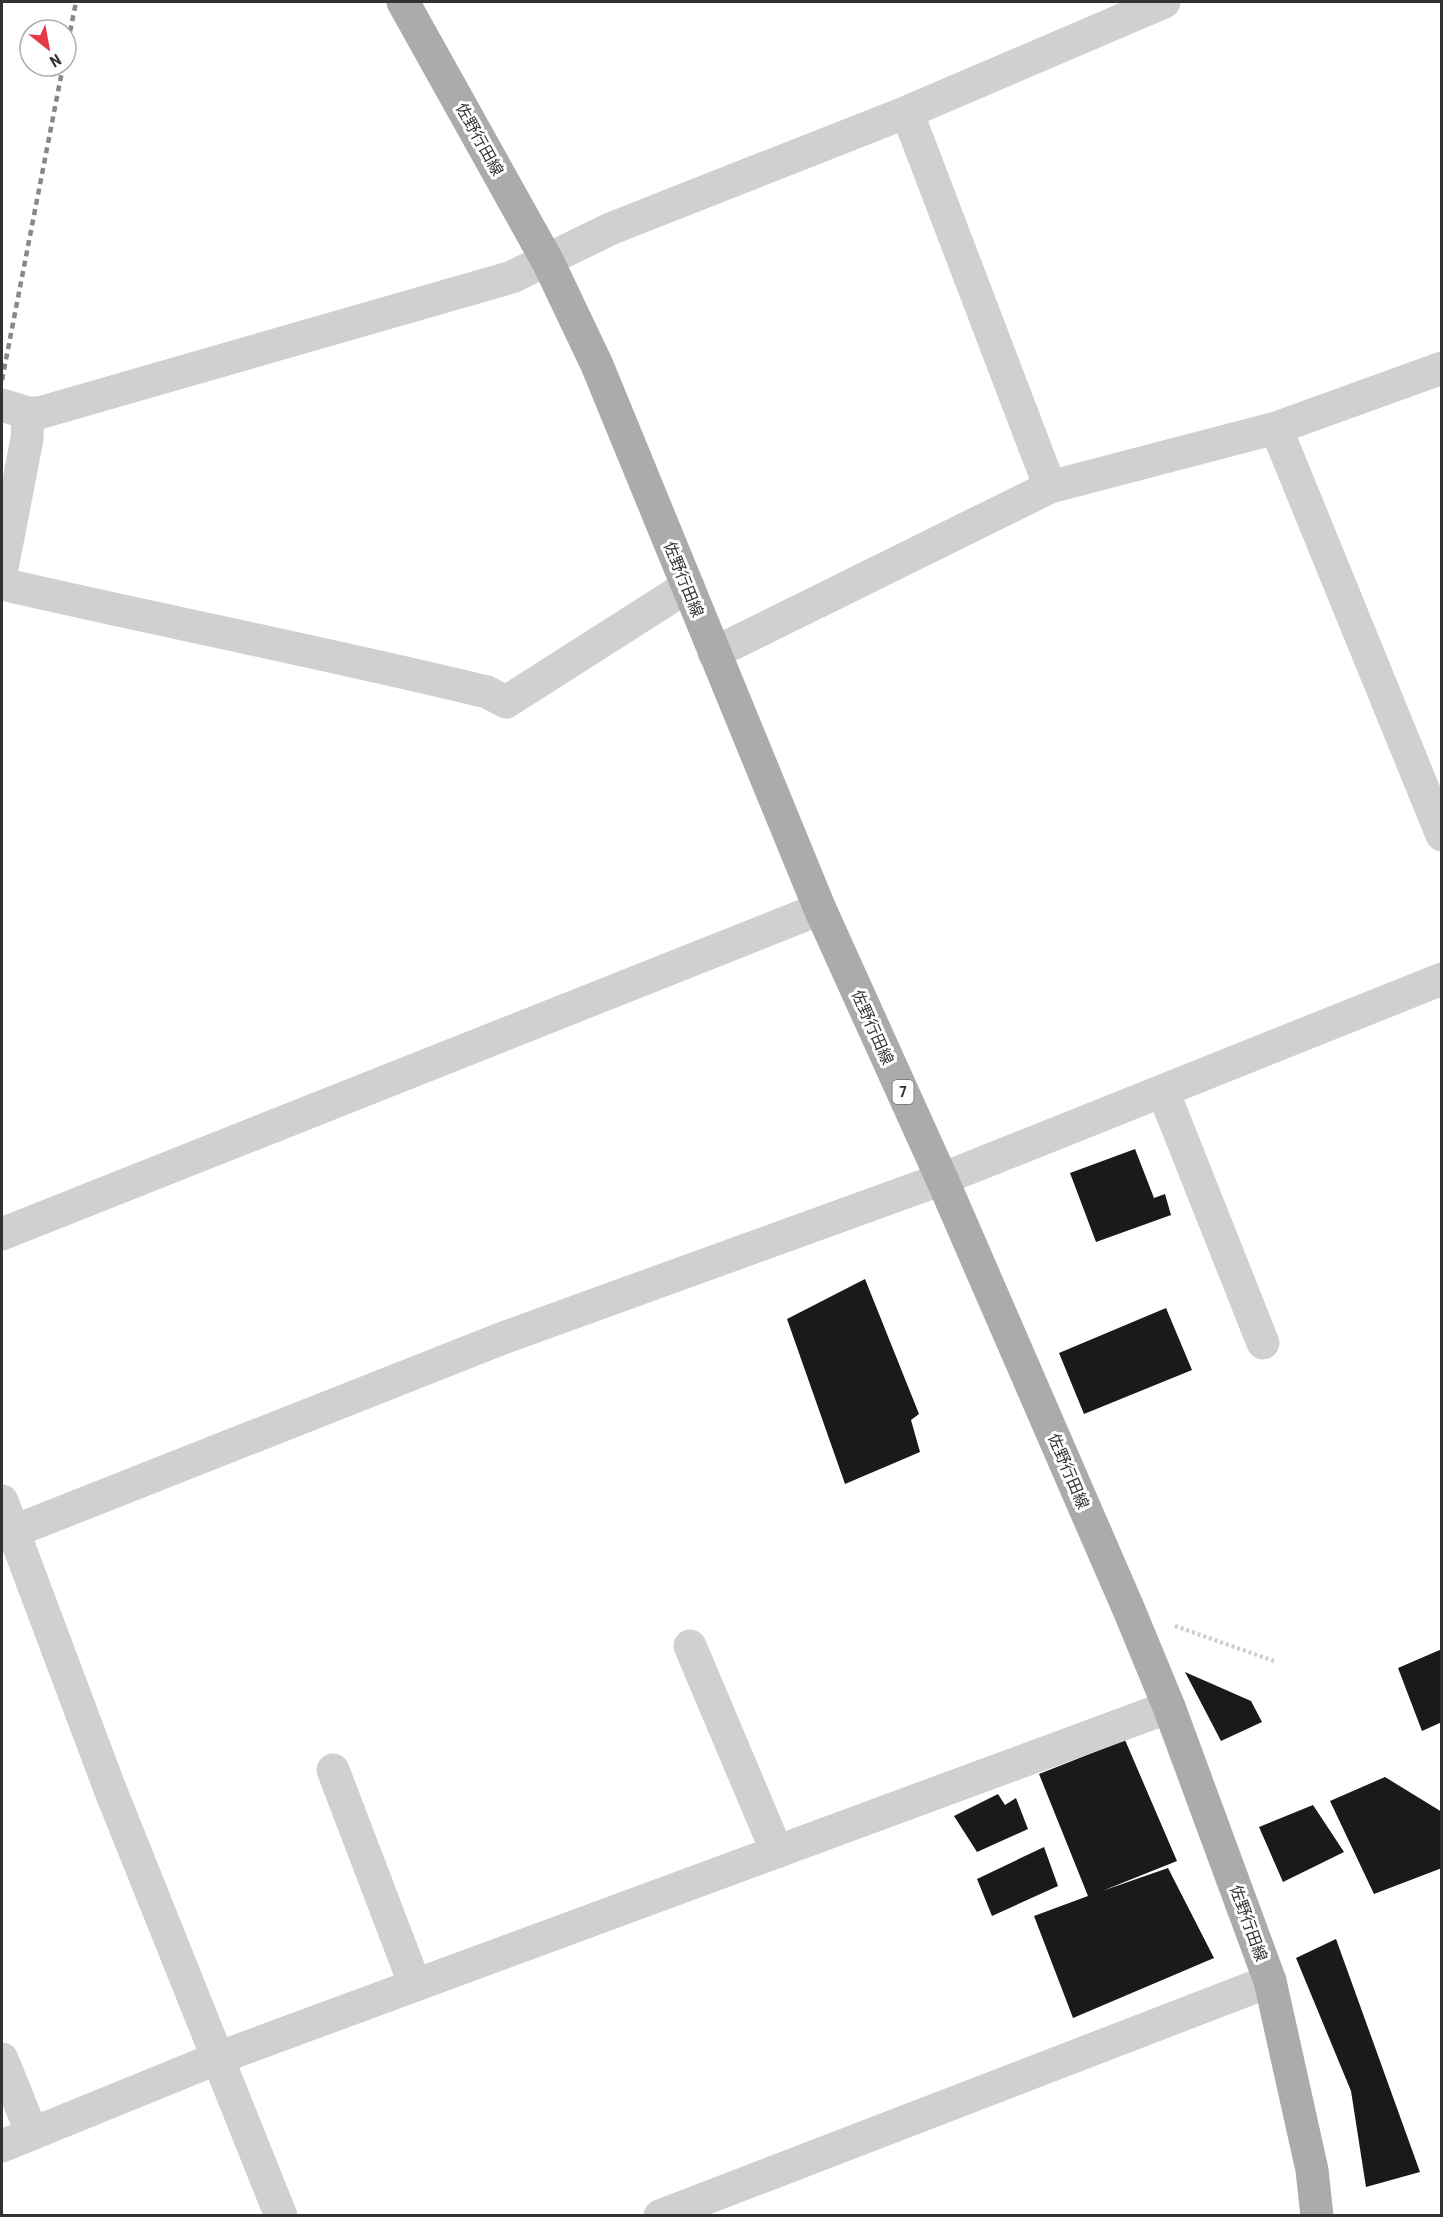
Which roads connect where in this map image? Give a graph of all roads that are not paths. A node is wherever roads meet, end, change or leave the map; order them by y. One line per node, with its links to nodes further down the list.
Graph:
1 (403, 2): 4 (main road, 佐野行田線 / 7)
2 (1164, 2): 3 (street)
3 (907, 112): 4 (street); 8 (street)
4 (548, 262): 6 (street); 11 (main road, 佐野行田線 / 7)
5 (1442, 368): 7 (street)
6 (15, 409): 9 (street)
7 (1276, 428): 8 (street); 13 (street)
8 (1050, 487): 12 (street)
9 (2, 568)
10 (2, 584): 11 (street)
11 (688, 586): 12 (main road, 佐野行田線 / 7)
12 (714, 653): 14 (main road, 佐野行田線 / 7)
13 (1442, 835)
14 (820, 909): 17 (main road, 佐野行田線 / 7); 18 (street)
15 (1442, 979): 16 (street)
16 (1162, 1090): 17 (street); 19 (street)
17 (942, 1179): 20 (street); 22 (main road, 佐野行田線 / 7)
18 (2, 1234)
19 (1263, 1343)
20 (5, 1523): 27 (street)
21 (690, 1646): 24 (street)
22 (1169, 1707): 24 (street); 25 (main road, 佐野行田線 / 7)
23 (333, 1770): 26 (street)
24 (777, 1852): 26 (street)
25 (1270, 1981): 32 (street); 33 (main road, 佐野行田線 / 7)
26 (415, 1985): 27 (street)
27 (218, 2058): 29 (street); 31 (street)
28 (2, 2059): 29 (street)
29 (32, 2134): 30 (street)
30 (2, 2146)
31 (281, 2216)
32 (660, 2216)
33 (1317, 2216)

